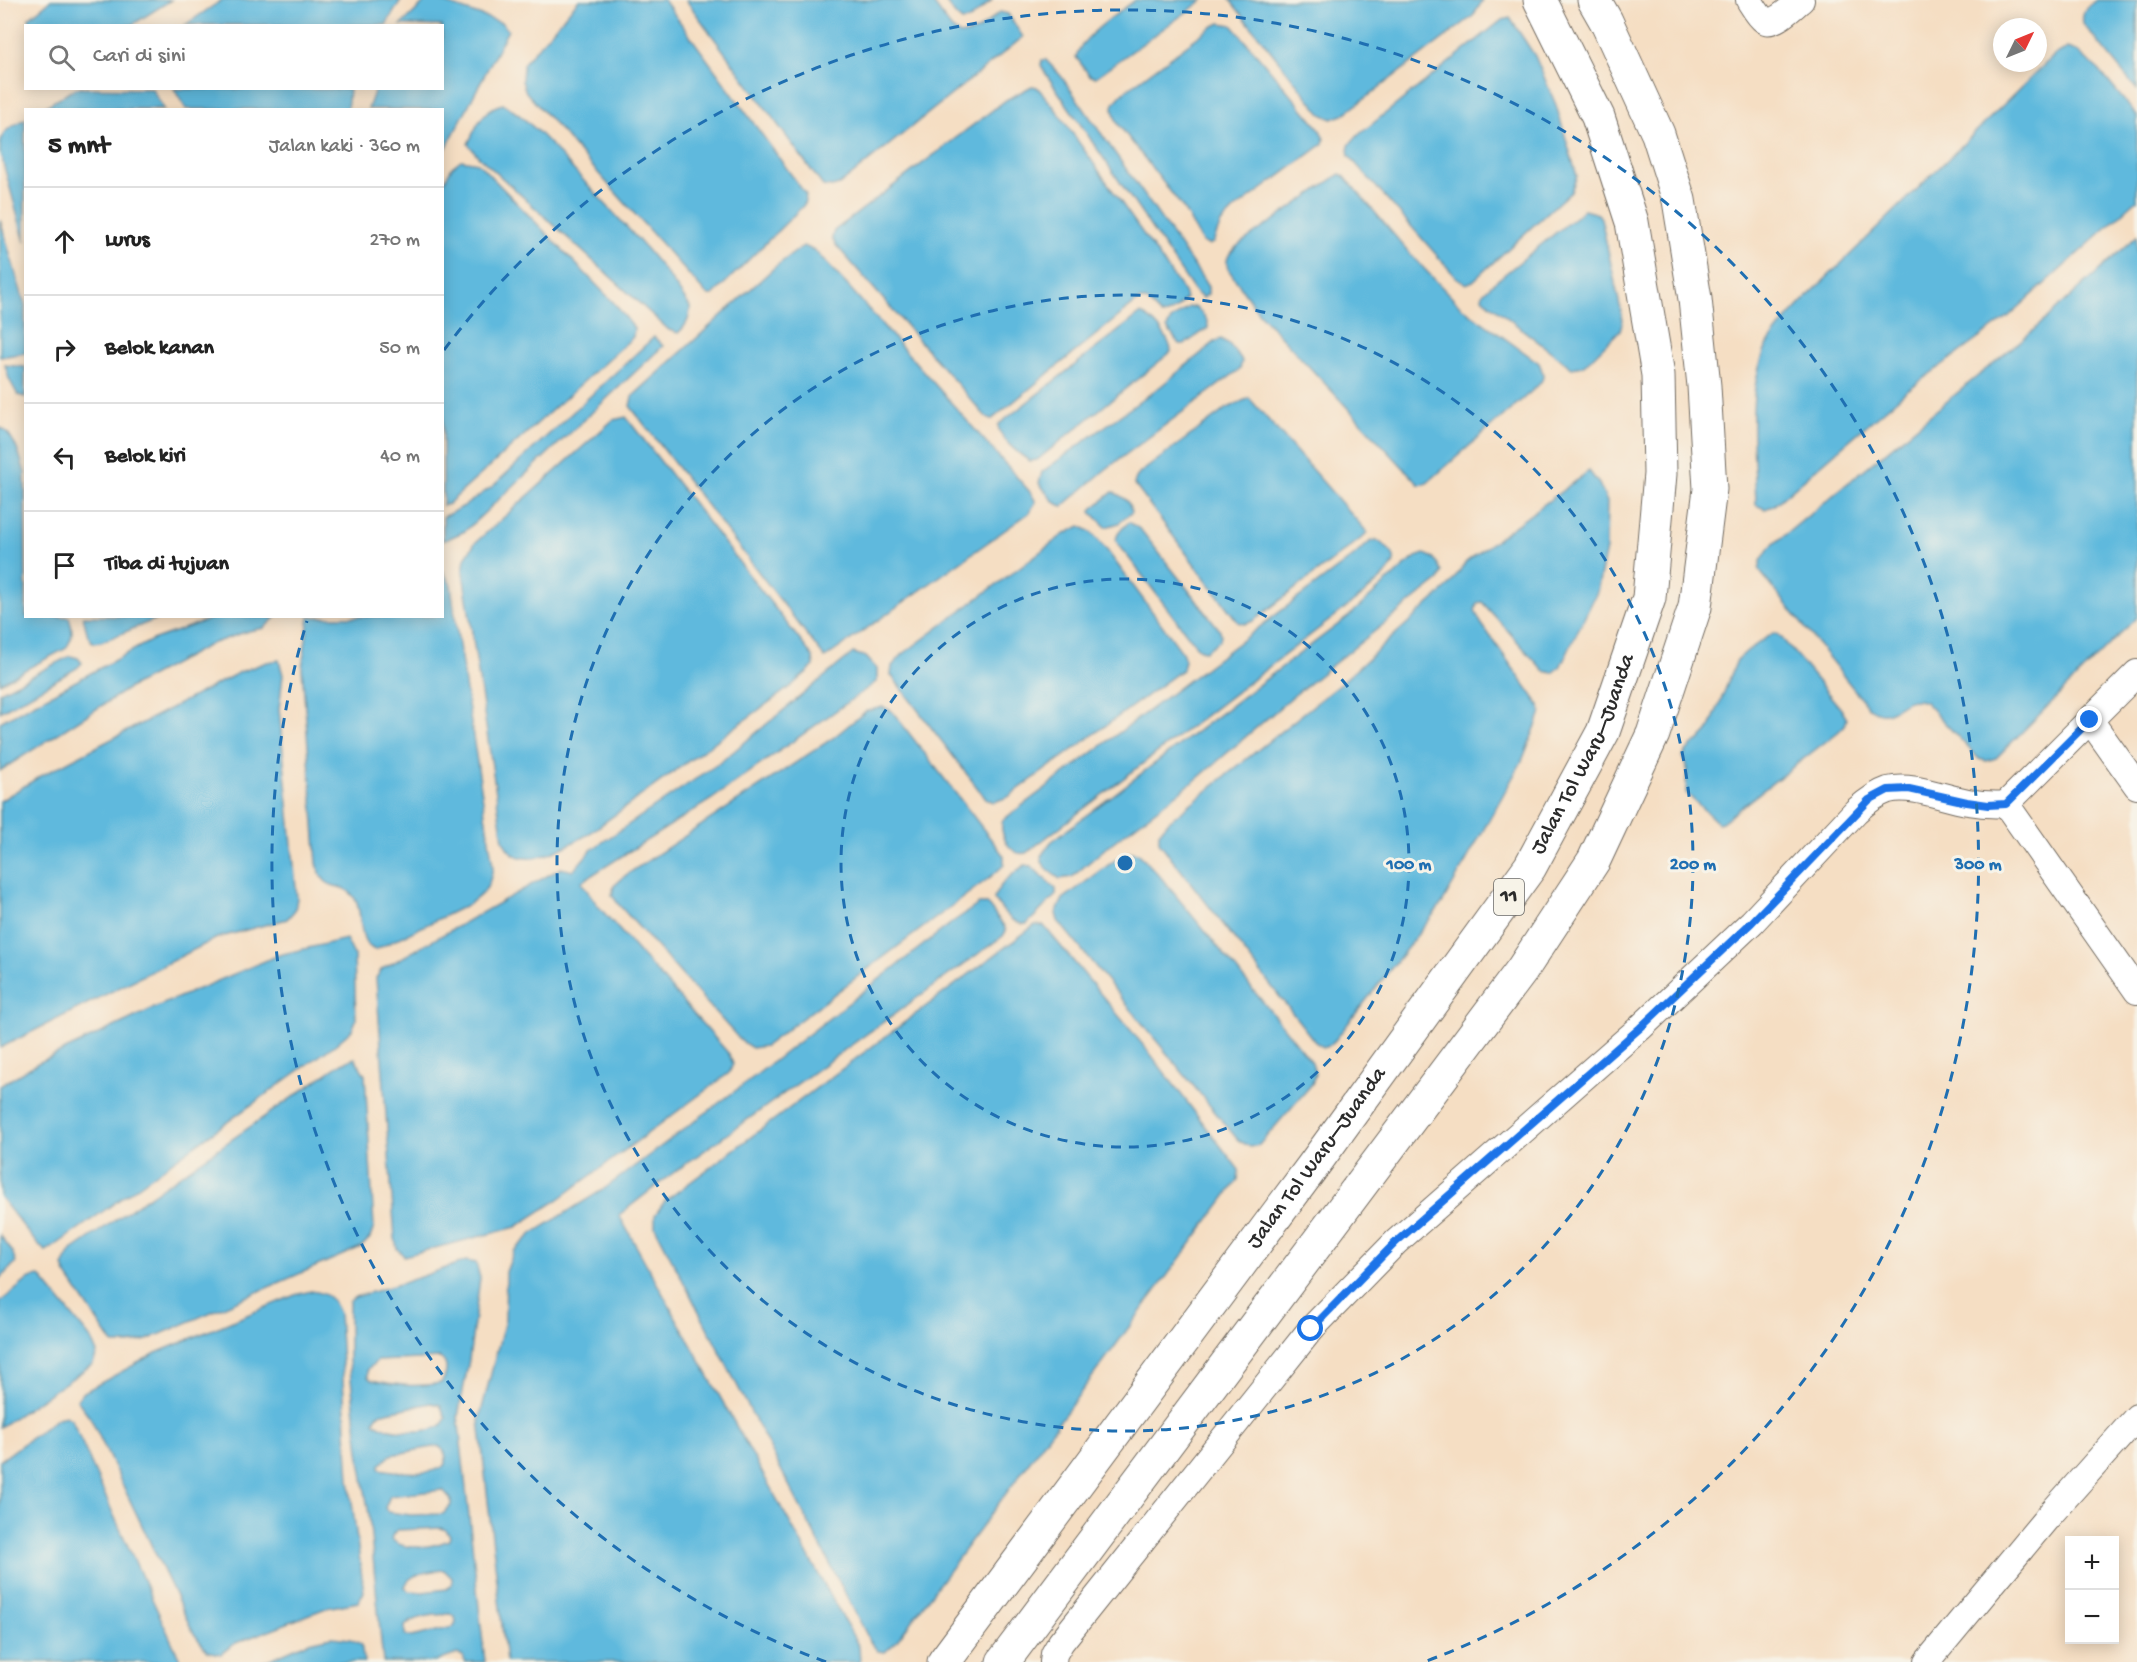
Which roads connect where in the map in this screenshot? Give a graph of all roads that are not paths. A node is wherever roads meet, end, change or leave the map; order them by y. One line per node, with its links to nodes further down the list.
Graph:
1 (1540, 0): 11 (highway, Jalan Tol Waru–Juanda / 11)
2 (1594, 0): 12 (highway, 11)
3 (1749, 0): 4 (street)
4 (1801, 0)
5 (2137, 673): 6 (street)
6 (2090, 720): 7 (street); 8 (street)
7 (2137, 786)
8 (2006, 804): 9 (street); 13 (street)
9 (2137, 990)
10 (2137, 1417): 14 (street)
11 (944, 1662)
12 (1003, 1662)
13 (1053, 1662)
14 (1927, 1662)

